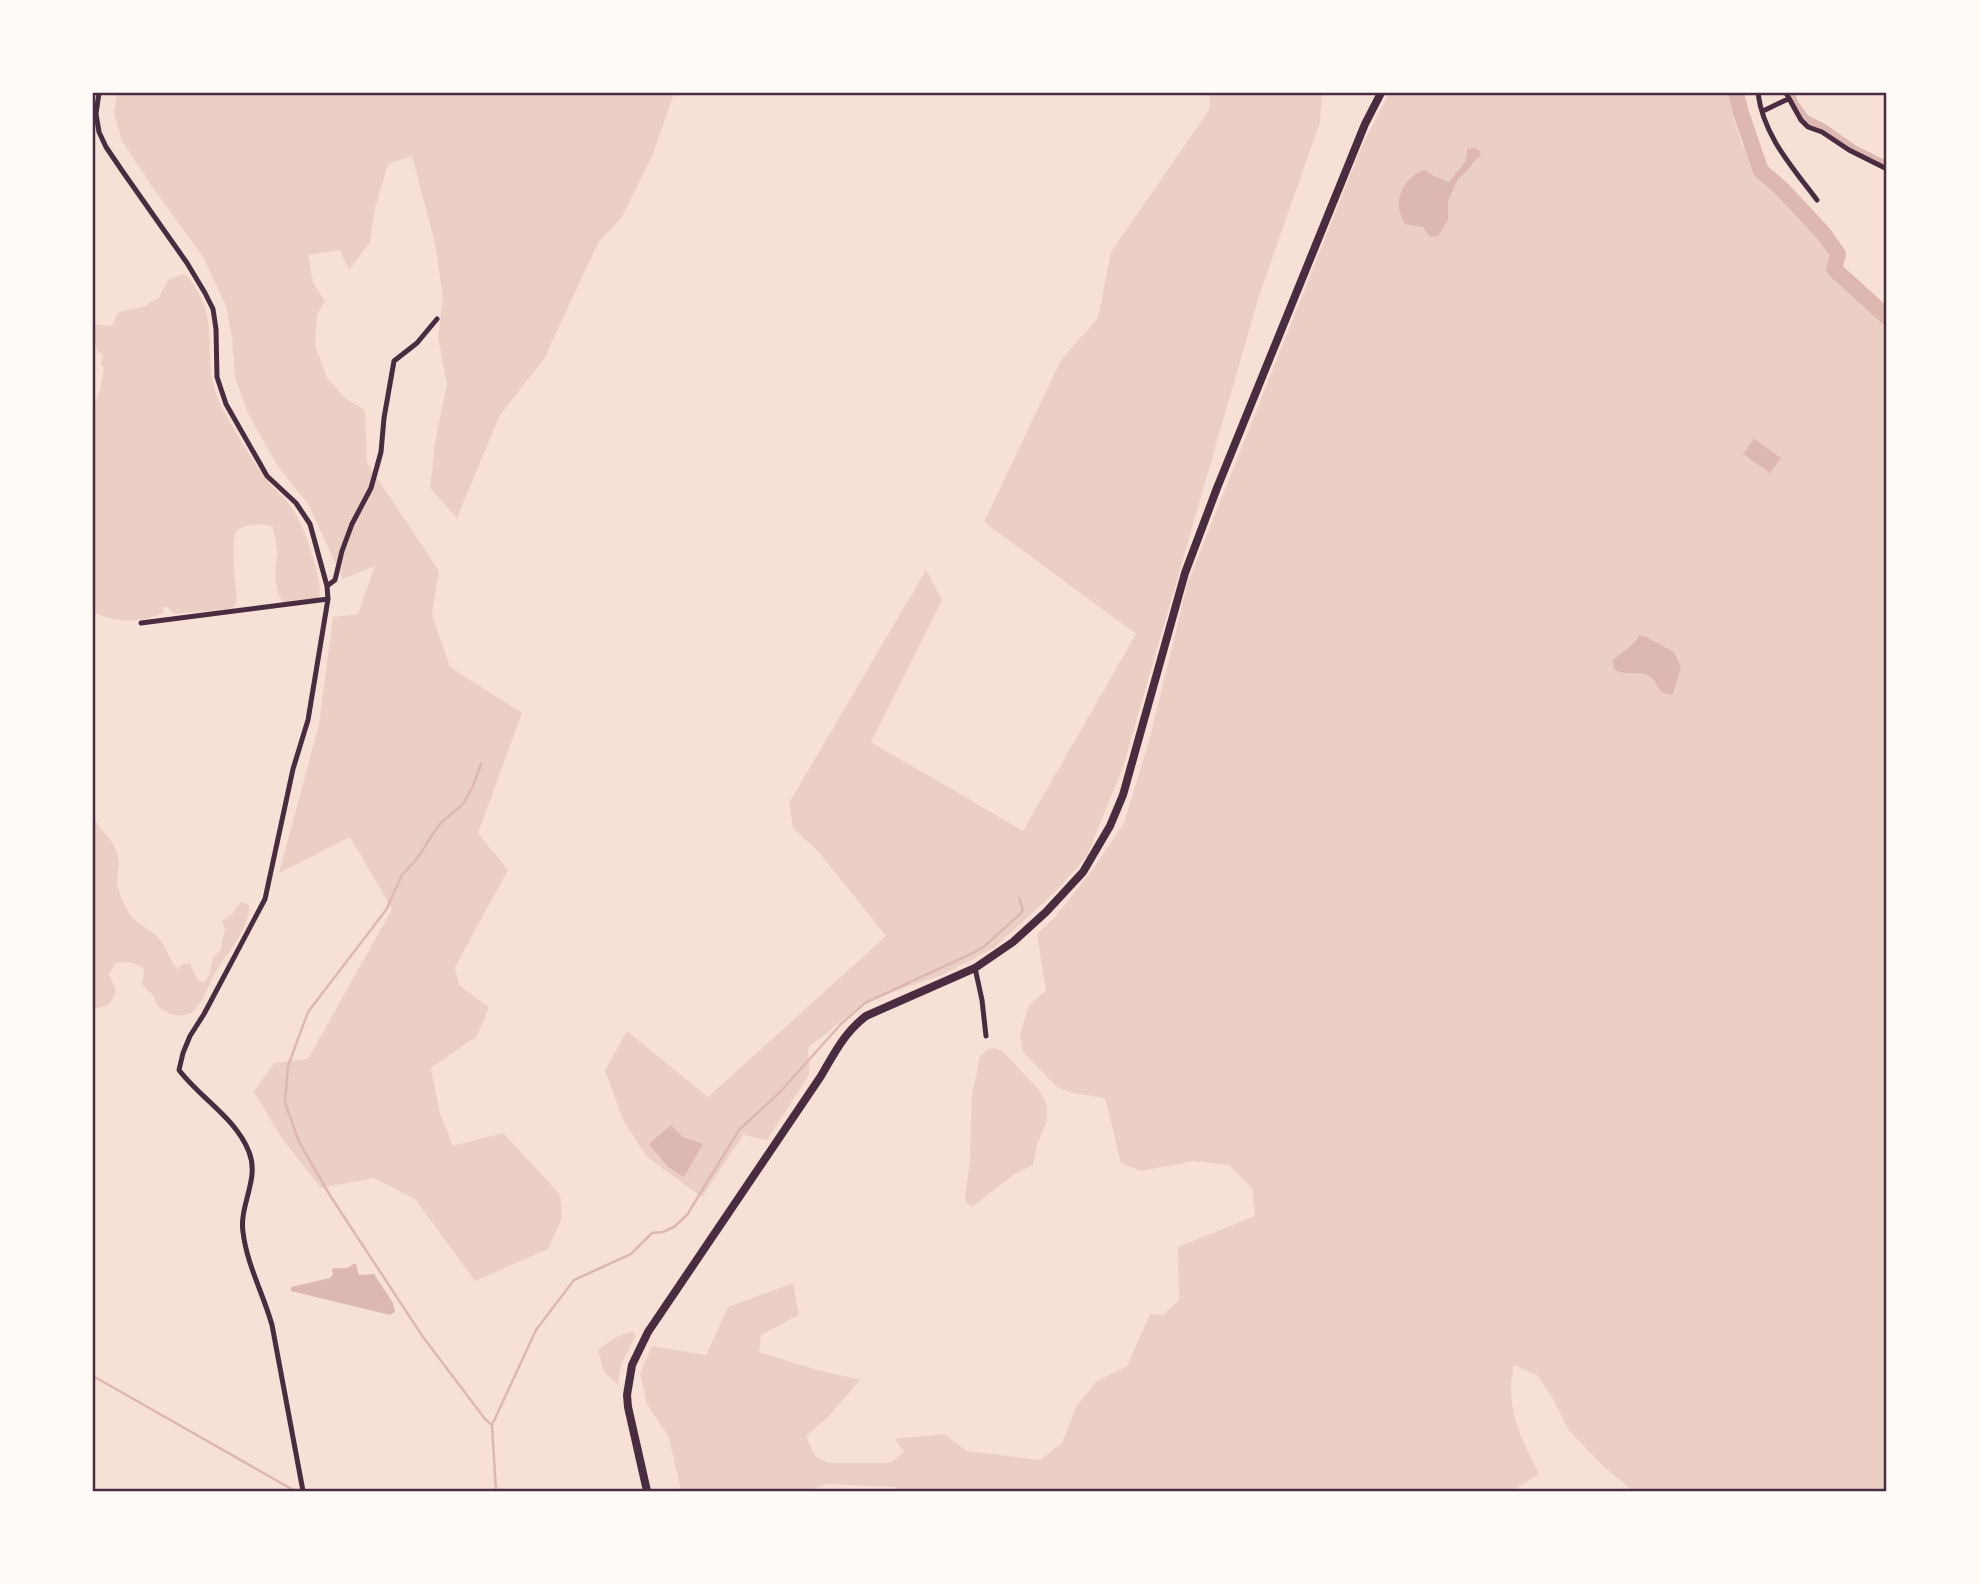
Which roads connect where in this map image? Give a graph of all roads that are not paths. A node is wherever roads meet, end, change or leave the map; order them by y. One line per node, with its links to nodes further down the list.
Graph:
1 (99, 93): 9 (street)
2 (1381, 93): 12 (main road)
3 (1758, 93): 5 (street)
4 (1787, 96): 5 (street); 6 (street)
5 (1762, 111): 7 (street)
6 (1887, 169)
7 (1817, 200)
8 (437, 319): 9 (street)
9 (327, 586): 10 (street)
10 (328, 599): 11 (street); 14 (street)
11 (141, 623)
12 (975, 968): 13 (street); 15 (main road)
13 (986, 1037)
14 (303, 1491)
15 (647, 1491)

